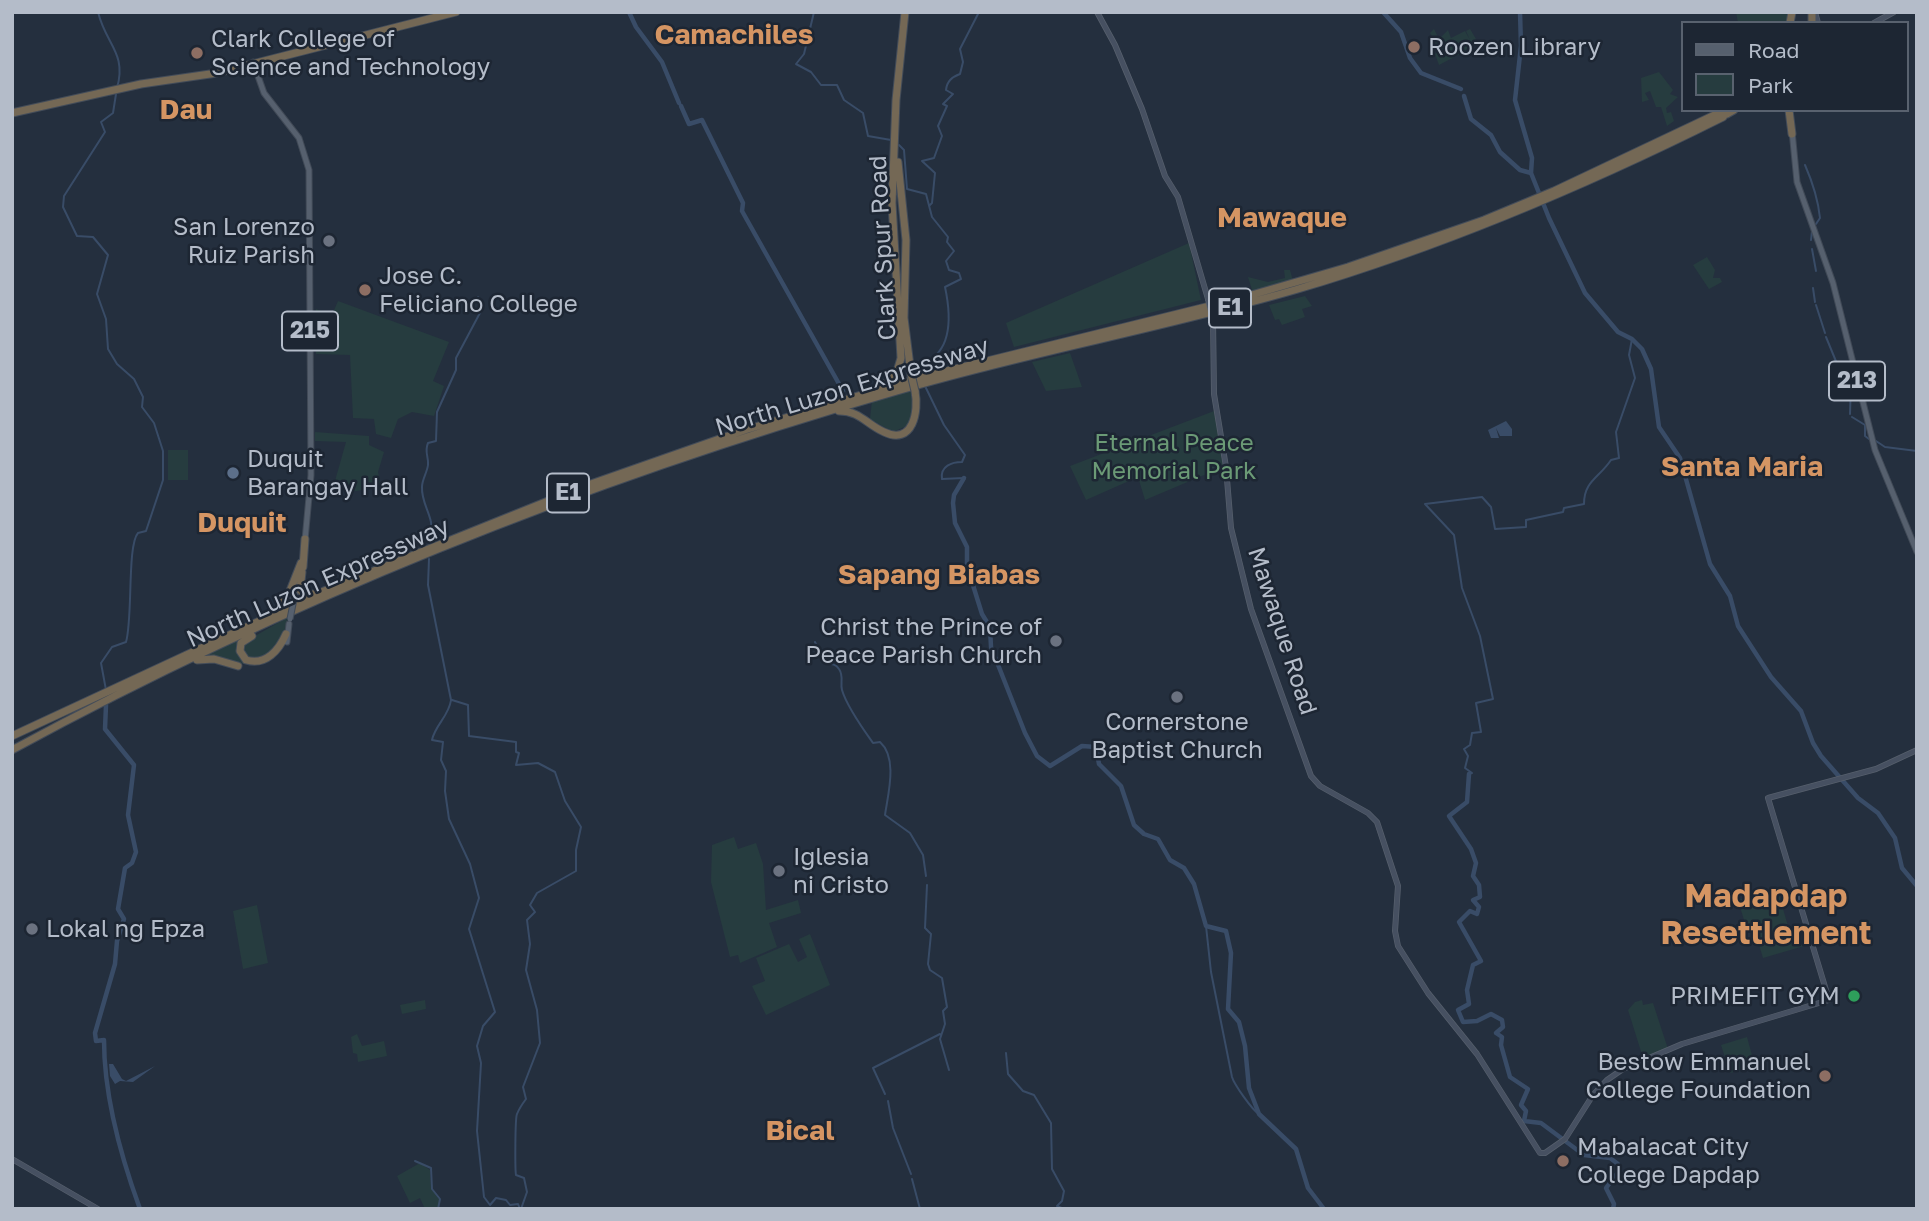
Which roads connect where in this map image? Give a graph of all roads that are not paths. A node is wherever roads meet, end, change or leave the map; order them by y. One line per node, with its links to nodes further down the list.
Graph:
1 (456, 12): 6 (highway)
2 (906, 12): 11 (highway, Clark Spur Road / E1); 11 (highway, Clark Spur Road / E1)
3 (1097, 12): 30 (main road, Mawaque Road, bridge)
4 (1894, 12): 5 (main road)
5 (1878, 21)
6 (256, 65): 8 (highway); 18 (main road, 215)
7 (1791, 112): 10 (highway)
8 (14, 113)
9 (1726, 113): 15 (highway, North Luzon Expressway / E1)
10 (1792, 134): 19 (main road, 213)
11 (896, 144): 12 (highway, Clark Spur Road / E1); 13 (highway, Clark Spur Road / E1)
12 (893, 243): 13 (highway); 14 (highway, Clark Spur Road / E1)
13 (906, 243): 15 (highway, Clark Spur Road / E1)
14 (898, 288): 15 (highway); 16 (highway, Clark Spur Road / E1)
15 (913, 382): 16 (highway, North Luzon Expressway / E1); 17 (highway, North Luzon Expressway / E1); 17 (highway, Clark Spur Road / E1)
16 (869, 393): 21 (highway, North Luzon Expressway / E1)
17 (824, 413): 22 (highway, North Luzon Expressway / E1)
18 (304, 542): 20 (highway)
19 (1917, 552)
20 (302, 568): 21 (highway); 22 (main road, bridge); 23 (highway)
21 (324, 591): 23 (highway, North Luzon Expressway / E1)
22 (288, 620): 24 (main road); 24 (highway); 25 (highway, North Luzon Expressway / E1)
23 (245, 627): 26 (highway, North Luzon Expressway / E1)
24 (285, 644): 25 (highway)
25 (183, 663): 26 (highway, North Luzon Expressway / E1)
26 (118, 692): 27 (highway, North Luzon Expressway / E1)
27 (98, 702): 28 (highway, North Luzon Expressway / E1); 29 (highway, North Luzon Expressway / E1)
28 (12, 736)
29 (12, 750)
30 (1917, 750)
31 (12, 1159): 32 (main road)
32 (97, 1209)

